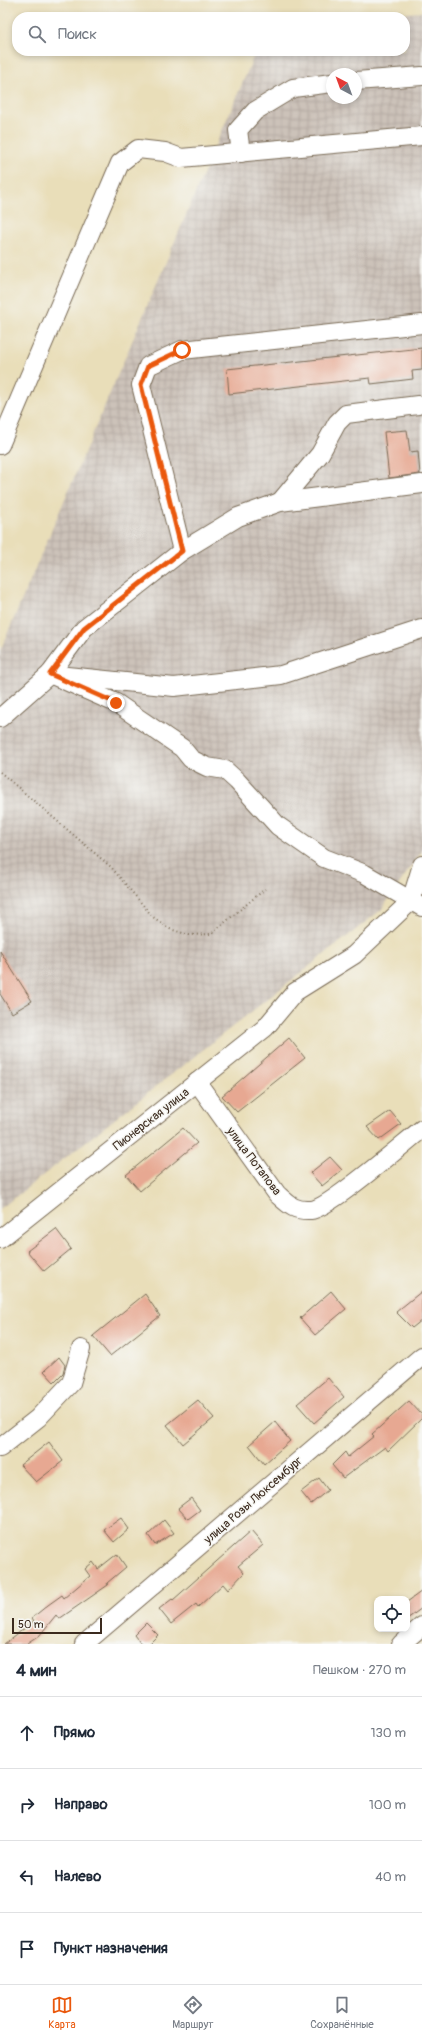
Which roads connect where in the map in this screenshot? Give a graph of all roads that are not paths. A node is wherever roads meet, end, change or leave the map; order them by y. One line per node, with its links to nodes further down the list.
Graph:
1 (422, 76): 2 (street)
2 (362, 80)
3 (326, 85): 5 (street)
4 (422, 136): 5 (street)
5 (241, 153): 8 (street)
6 (422, 324): 11 (street)
7 (418, 405): 10 (street)
8 (0, 445)
9 (422, 484): 10 (street)
10 (280, 502): 11 (street)
11 (182, 551): 13 (street)
12 (422, 629): 13 (street)
13 (50, 674): 14 (street); 16 (street)
14 (0, 718)
15 (422, 865): 16 (street)
16 (417, 904): 17 (street, Пионерская улица)
17 (196, 1082): 18 (street, улица Потапова); 19 (street, Пионерская улица)
18 (422, 1129)
19 (0, 1239)
20 (81, 1349): 22 (street)
21 (422, 1356): 24 (street, улица Розы Люксембург)
22 (0, 1448)
23 (422, 1626): 25 (street)
24 (86, 1644)
25 (401, 1644)

